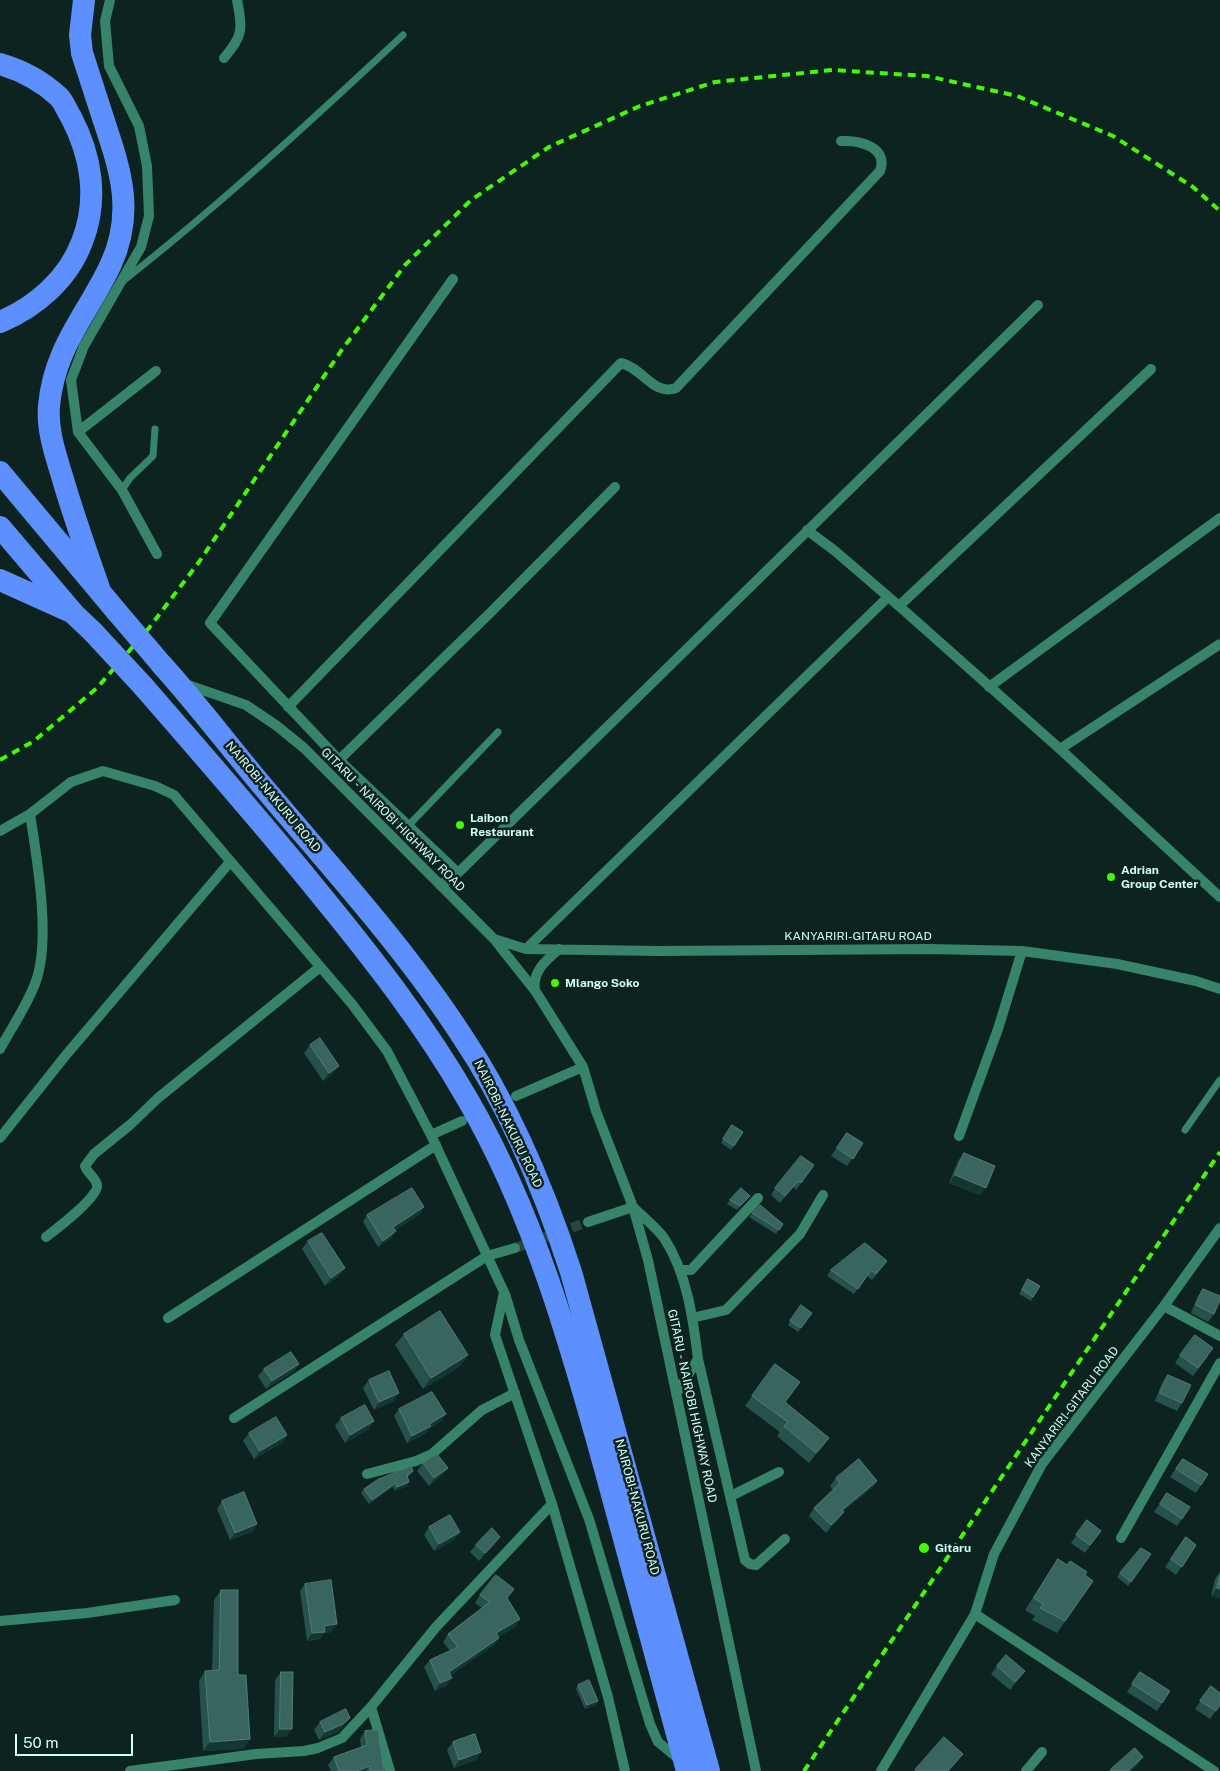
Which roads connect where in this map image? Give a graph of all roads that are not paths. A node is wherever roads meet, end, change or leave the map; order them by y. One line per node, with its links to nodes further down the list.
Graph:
1 (84, 0): 24 (highway)
2 (110, 0): 9 (street)
3 (237, 0): 5 (street)
4 (402, 35): 9 (lane)
5 (224, 58)
6 (0, 64): 11 (highway)
7 (841, 141): 31 (street)
8 (454, 279): 31 (street)
9 (123, 281): 15 (street)
10 (1038, 305): 21 (street)
11 (0, 322)
12 (1151, 369): 26 (street)
13 (156, 370): 15 (street)
14 (155, 429): 18 (lane)
15 (78, 432): 18 (street)
16 (0, 472): 24 (highway, NAIROBI-NAKURU ROAD)
17 (615, 487): 34 (street)
18 (122, 490): 22 (street)
19 (1220, 518): 30 (street)
20 (0, 527): 27 (highway, NAIROBI-NAKURU ROAD)
21 (807, 530): 25 (street); 39 (street)
22 (157, 554)
23 (0, 580): 27 (highway)
24 (99, 588): 29 (highway, NAIROBI-NAKURU ROAD, bridge)
25 (888, 597): 26 (street); 43 (street)
26 (899, 606): 30 (street)
27 (74, 614): 89 (highway, NAIROBI-NAKURU ROAD, bridge)
28 (1220, 644): 33 (street)
29 (170, 673): 40 (street, GITARU - NAIROBI HIGHWAY ROAD); 93 (highway, NAIROBI-NAKURU ROAD)
30 (989, 687): 33 (street)
31 (288, 707): 34 (street)
32 (498, 732): 36 (lane)
33 (1060, 749): 41 (street)
34 (339, 760): 36 (street)
35 (30, 814): 37 (street); 38 (street); 49 (street)
36 (408, 826): 39 (street)
37 (0, 831)
38 (230, 862): 46 (street); 57 (street)
39 (458, 873): 40 (street)
40 (440, 885): 42 (street, GITARU - NAIROBI HIGHWAY ROAD)
41 (1220, 897)
42 (494, 939): 43 (street, KANYARIRI-GITARU ROAD); 48 (street, GITARU - NAIROBI HIGHWAY ROAD)
43 (526, 949): 44 (street, KANYARIRI-GITARU ROAD)
44 (559, 949): 45 (street, KANYARIRI-GITARU ROAD); 48 (street)
45 (1022, 951): 47 (street, KANYARIRI-GITARU ROAD); 56 (street)
46 (320, 967): 55 (street); 64 (street)
47 (1220, 989)
48 (536, 992): 50 (street, GITARU - NAIROBI HIGHWAY ROAD)
49 (0, 1049)
50 (583, 1067): 52 (street); 61 (street, GITARU - NAIROBI HIGHWAY ROAD)
51 (1220, 1080): 54 (lane)
52 (516, 1096)
53 (462, 1121): 55 (street)
54 (1184, 1130)
55 (431, 1135): 58 (street)
56 (959, 1136)
57 (0, 1138)
58 (436, 1145): 66 (street); 70 (street)
59 (823, 1195): 71 (street)
60 (758, 1198): 67 (street)
61 (633, 1207): 62 (street); 67 (street); 76 (street, GITARU - NAIROBI HIGHWAY ROAD)
62 (588, 1222)
63 (1220, 1228): 69 (street, KANYARIRI-GITARU ROAD)
64 (46, 1237)
65 (515, 1248): 66 (street)
66 (487, 1256): 68 (street); 77 (street)
67 (680, 1270): 71 (street)
68 (504, 1292): 75 (street); 89 (street)
69 (1164, 1306): 72 (street); 85 (street, KANYARIRI-GITARU ROAD)
70 (168, 1318)
71 (692, 1318): 73 (street)
72 (1220, 1336)
73 (698, 1359): 76 (street); 80 (street)
74 (1220, 1363): 82 (street)
75 (515, 1393): 79 (street); 81 (street)
76 (676, 1394): 94 (street, GITARU - NAIROBI HIGHWAY ROAD)
77 (234, 1418)
78 (779, 1472): 80 (street)
79 (367, 1474)
80 (731, 1496): 83 (street)
81 (552, 1504): 87 (street); 92 (street)
82 (1121, 1538)
83 (786, 1539)
84 (175, 1600): 86 (street)
85 (976, 1614): 95 (street, KANYARIRI-GITARU ROAD); 97 (street)
86 (0, 1621)
87 (371, 1707): 90 (street); 91 (street)
88 (1042, 1752): 96 (street)
89 (686, 1768)
90 (130, 1771)
91 (390, 1771)
92 (625, 1771)
93 (710, 1771)
94 (756, 1771)
95 (881, 1771)
96 (1026, 1771)
97 (1214, 1771)

